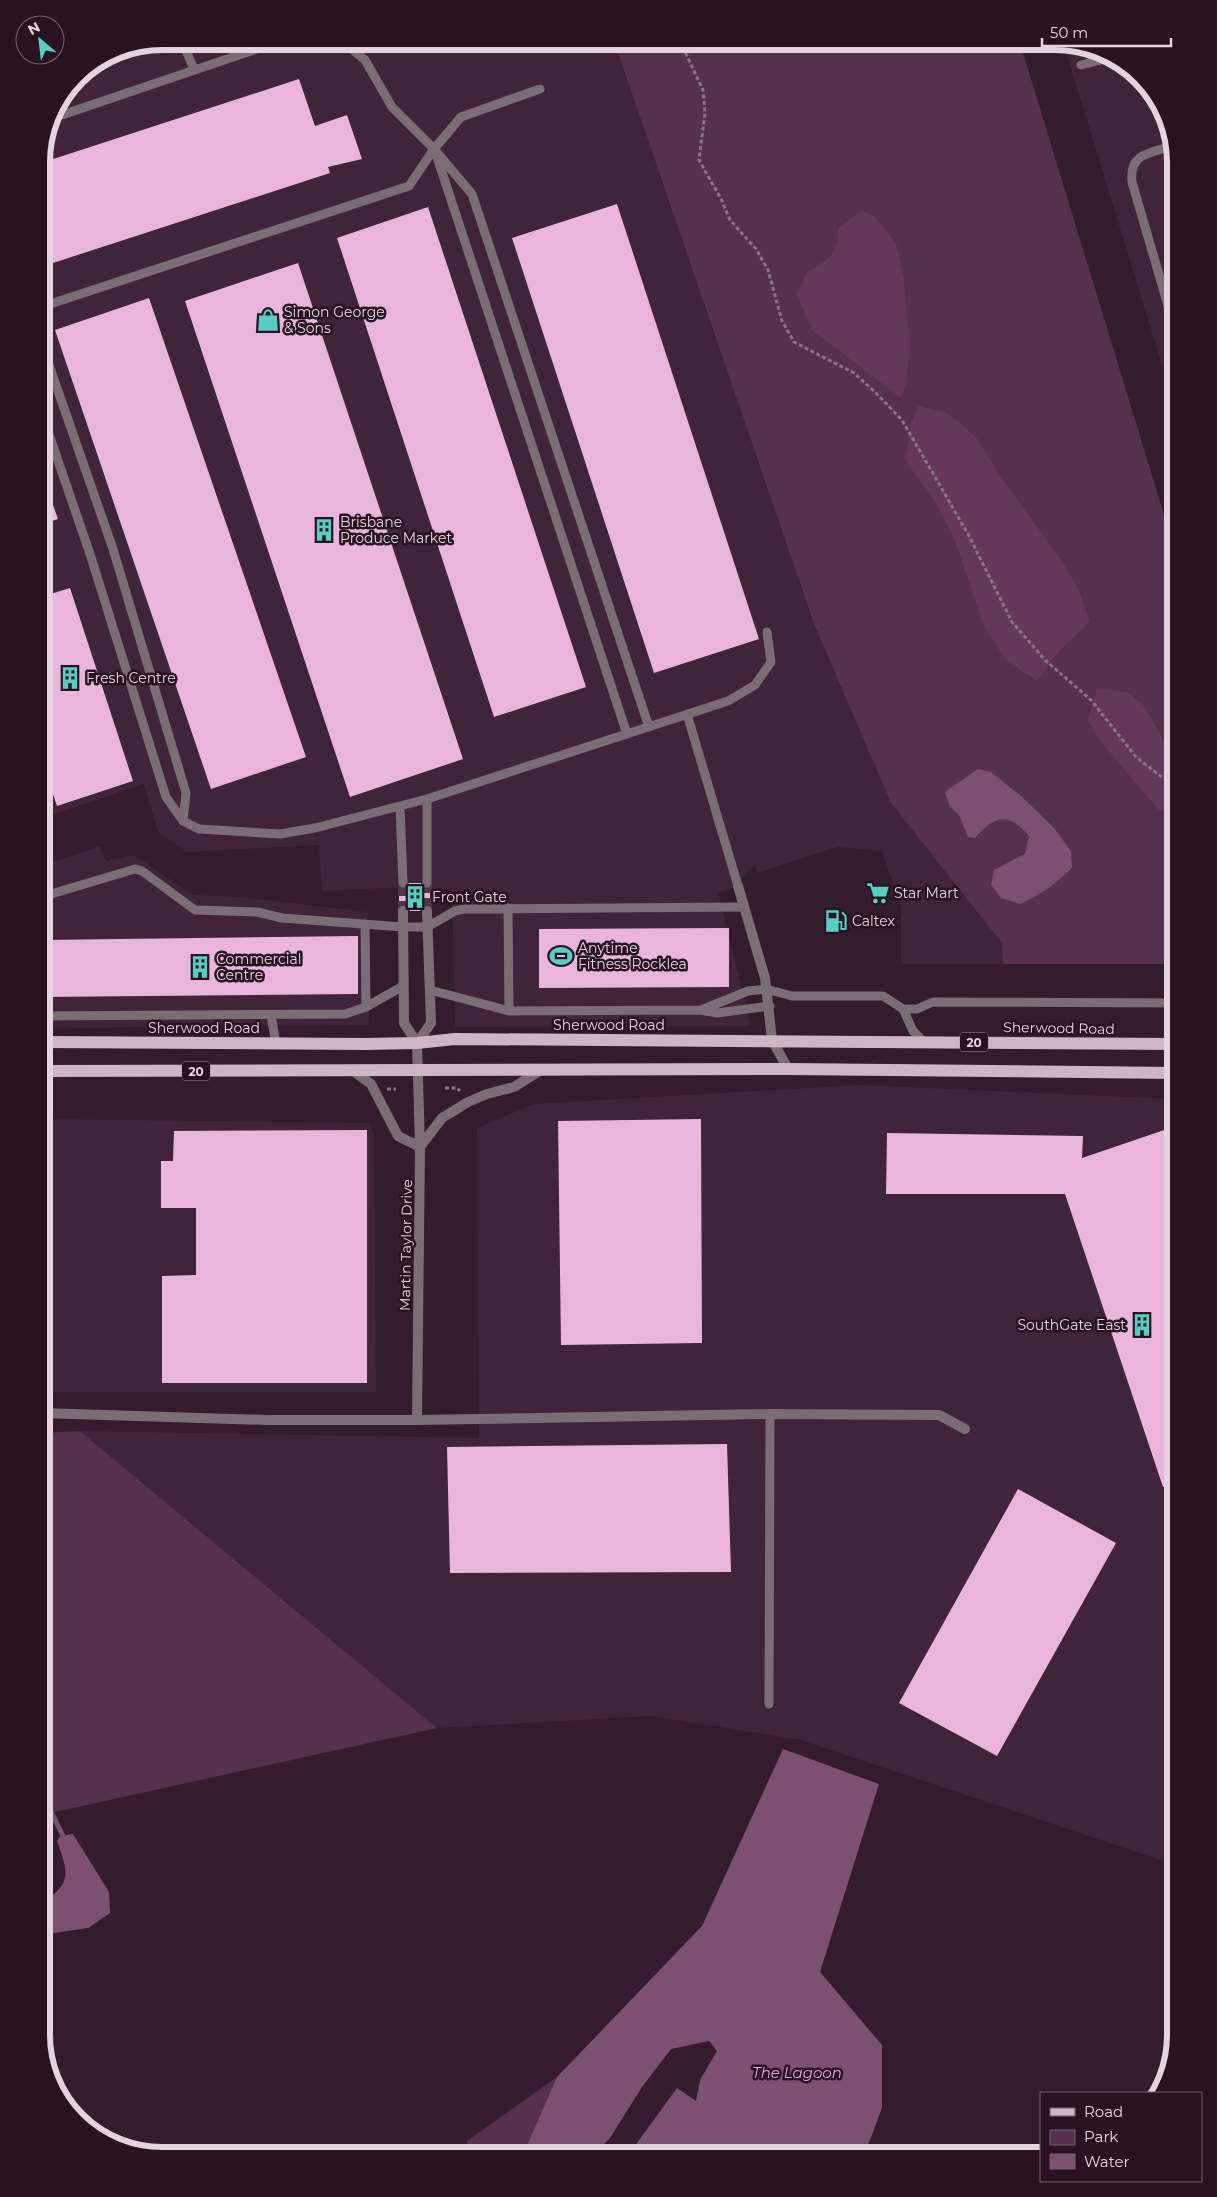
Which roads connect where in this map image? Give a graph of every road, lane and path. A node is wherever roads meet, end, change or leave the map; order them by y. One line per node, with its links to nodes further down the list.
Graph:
1 (186, 50): 7 (lane)
2 (252, 50): 7 (lane)
3 (351, 50): 11 (lane)
4 (684, 50): 20 (path)
5 (1100, 60): 6 (lane)
6 (1081, 65)
7 (194, 69): 9 (lane)
8 (540, 89): 11 (lane)
9 (61, 115)
10 (1166, 148): 12 (lane)
11 (434, 149): 13 (lane); 18 (lane); 19 (lane)
12 (1167, 302)
13 (50, 304)
14 (50, 365): 23 (lane)
15 (50, 435): 23 (lane)
16 (767, 632): 17 (lane)
17 (687, 714): 18 (lane); 26 (lane)
18 (649, 727): 19 (lane)
19 (627, 734): 21 (lane)
20 (1167, 781)
21 (427, 799): 22 (lane); 24 (lane)
22 (400, 806): 23 (lane); 25 (lane)
23 (183, 820)
24 (427, 882)
25 (403, 883)
26 (738, 886): 28 (street)
27 (50, 894): 32 (lane)
28 (744, 907): 29 (lane); 36 (street)
29 (508, 908): 34 (lane); 43 (lane)
30 (403, 911): 33 (street)
31 (427, 911): 34 (street)
32 (366, 924): 33 (lane); 40 (lane)
33 (403, 927): 34 (lane); 35 (street)
34 (427, 927): 37 (street)
35 (403, 986): 40 (lane); 49 (street)
36 (766, 989): 39 (street); 41 (lane); 42 (lane)
37 (430, 990): 43 (lane); 49 (street)
38 (1167, 1002): 41 (lane)
39 (770, 1006): 42 (lane); 46 (street)
40 (366, 1007): 44 (lane)
41 (903, 1009): 48 (lane)
42 (701, 1010): 43 (lane)
43 (509, 1011)
44 (271, 1015): 45 (lane); 50 (lane)
45 (50, 1016)
46 (772, 1040): 48 (main road, Sherwood Road / 20); 49 (main road, Sherwood Road / 20); 52 (street)
47 (50, 1042): 50 (main road, Sherwood Road / 20)
48 (923, 1042): 51 (main road, Sherwood Road / 20)
49 (417, 1043): 50 (main road, Sherwood Road / 20); 54 (street, Martin Taylor Drive)
50 (276, 1044)
51 (1167, 1044)
52 (788, 1068): 55 (main road, 20); 57 (main road, 20)
53 (352, 1070): 54 (main road, 20); 56 (main road, 20); 60 (street)
54 (417, 1070): 55 (main road, 20); 60 (street, Martin Taylor Drive)
55 (541, 1070): 60 (street)
56 (50, 1071)
57 (1167, 1073)
58 (445, 1088): 59 (path)
59 (465, 1096)
60 (420, 1148): 63 (street, Martin Taylor Drive)
61 (50, 1413): 63 (street)
62 (770, 1414): 63 (street); 64 (street); 65 (lane)
63 (417, 1420)
64 (965, 1428)
65 (769, 1704)

